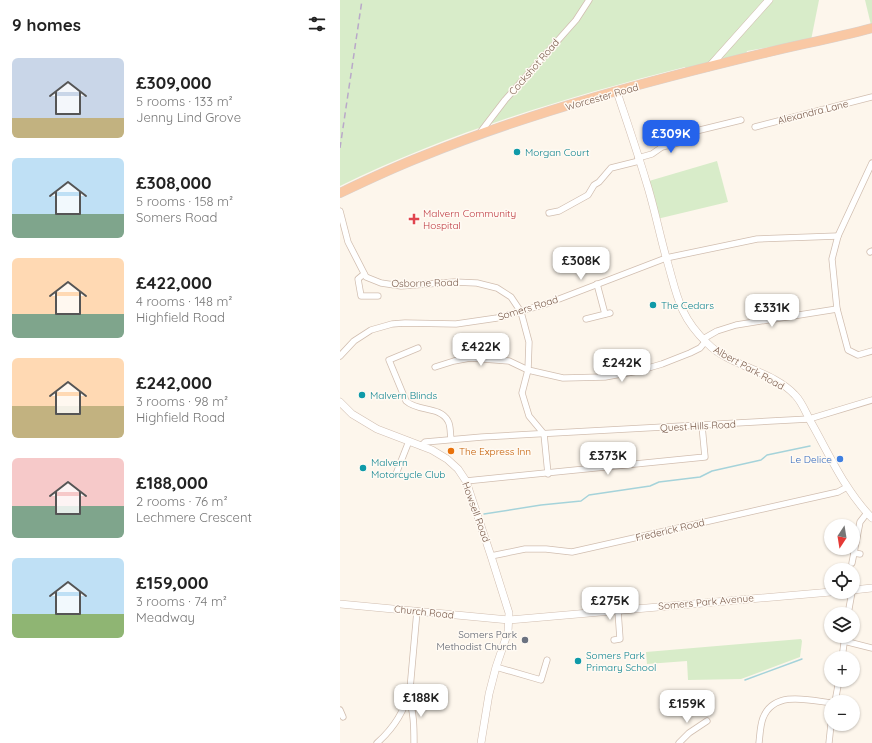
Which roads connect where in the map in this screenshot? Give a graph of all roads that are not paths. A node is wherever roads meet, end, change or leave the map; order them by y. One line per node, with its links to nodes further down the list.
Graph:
1 (589, 0): 9 (street, Cockshot Road)
2 (769, 0): 4 (street)
3 (872, 28): 4 (highway, Worcester Road)
4 (708, 68): 5 (highway, Worcester Road)
5 (617, 92): 9 (highway, Worcester Road); 10 (street, Albert Park Road)
6 (872, 97): 8 (street, Alexandra Lane)
7 (741, 120): 10 (street)
8 (755, 127)
9 (479, 135): 12 (highway, Worcester Road)
10 (639, 160): 14 (street); 16 (street, Albert Park Road)
11 (872, 163): 15 (street)
12 (340, 193)
13 (340, 211): 17 (street)
14 (549, 213)
15 (838, 236): 16 (street, Somers Road); 20 (street)
16 (666, 258): 18 (street, Somers Road); 23 (street, Albert Park Road)
17 (364, 274): 19 (street); 21 (street, Osborne Road)
18 (597, 284): 21 (street, Somers Road); 22 (street)
19 (378, 296)
20 (837, 310): 23 (street); 25 (street)
21 (521, 312): 26 (street, Somers Road); 28 (street, Osborne Road)
22 (586, 319)
23 (704, 340): 28 (street); 31 (street, Albert Park Road)
24 (418, 348): 34 (street)
25 (872, 351)
26 (340, 356)
27 (435, 368): 28 (street)
28 (528, 370): 33 (street, Osborne Road)
29 (872, 400): 31 (street, Quest Hills Road)
30 (340, 402): 35 (street, Howsell Road)
31 (809, 419): 32 (street, Quest Hills Road); 40 (street, Albert Park Road)
32 (702, 426): 33 (street, Quest Hills Road); 38 (street)
33 (544, 434): 34 (street, Quest Hills Road); 38 (street)
34 (451, 439): 36 (street, Quest Hills Road)
35 (409, 441): 36 (street, Howsell Road); 37 (street)
36 (421, 446): 39 (street, Howsell Road)
37 (396, 474)
38 (548, 474): 39 (street)
39 (466, 481): 42 (street, Howsell Road)
40 (847, 487): 41 (street, Albert Park Road); 42 (street, Frederick Road)
41 (870, 516): 43 (street)
42 (491, 556): 50 (street, Howsell Road)
43 (852, 563)
44 (872, 588): 45 (street)
45 (860, 590)
46 (824, 593): 49 (street, Somers Park Avenue)
47 (340, 604): 48 (street, Church Road)
48 (417, 611): 50 (street, Church Road); 56 (street)
49 (618, 611): 50 (street, Somers Park Avenue); 51 (street)
50 (509, 620): 55 (street)
51 (614, 640)
52 (856, 643): 53 (street)
53 (872, 648)
54 (546, 660): 55 (street)
55 (496, 667): 64 (street)
56 (408, 697): 62 (street); 63 (street)
57 (824, 702): 66 (street)
58 (340, 710): 59 (street)
59 (343, 717)
60 (707, 721): 65 (street)
61 (831, 731): 67 (street)
62 (377, 743)
63 (414, 743)
64 (481, 743)
65 (679, 743)
66 (759, 743)
67 (829, 743)

